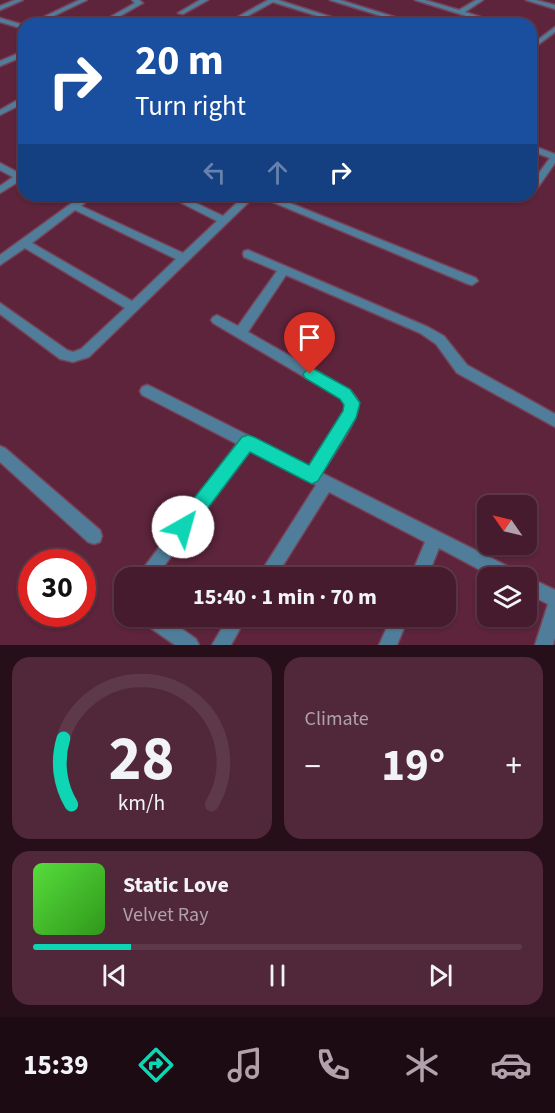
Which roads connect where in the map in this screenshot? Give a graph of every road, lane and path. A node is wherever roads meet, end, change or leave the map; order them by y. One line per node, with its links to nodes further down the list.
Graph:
1 (20, 0): 13 (street)
2 (84, 0): 17 (street)
3 (135, 0): 18 (street)
4 (205, 0): 15 (street)
5 (273, 0): 16 (street); 19 (street)
6 (333, 0): 11 (street)
7 (367, 0): 11 (street)
8 (418, 0): 14 (street)
9 (480, 0): 14 (street)
10 (529, 0): 12 (street)
11 (355, 6): 21 (street)
12 (555, 7)
13 (0, 8)
14 (460, 12): 22 (street)
15 (181, 13)
16 (328, 17): 20 (street)
17 (45, 18)
18 (112, 18)
19 (239, 18)
20 (331, 18)
21 (394, 18)
22 (480, 18)
23 (4, 22): 24 (street)
24 (0, 26)
25 (555, 29): 27 (street)
26 (537, 35): 27 (street)
27 (543, 37): 28 (street)
28 (537, 42)
29 (18, 56): 30 (street)
30 (0, 64)
31 (18, 105): 32 (street)
32 (0, 113)
33 (537, 150): 34 (street)
34 (555, 157): 38 (street)
35 (0, 166): 36 (street)
36 (18, 174)
37 (18, 179): 39 (street)
38 (537, 182)
39 (0, 190)
40 (81, 201): 44 (street)
41 (183, 201): 45 (street)
42 (245, 201): 45 (street)
43 (276, 201): 51 (street)
44 (74, 206): 46 (street); 48 (street)
45 (225, 221): 48 (street)
46 (24, 243): 49 (street); 53 (street)
47 (248, 254): 50 (street)
48 (185, 259): 53 (street)
49 (0, 261)
50 (283, 270): 55 (street); 57 (street)
51 (471, 281)
52 (0, 308): 53 (street)
53 (134, 308)
54 (217, 320): 55 (street)
55 (240, 333): 60 (street)
56 (147, 391): 58 (street)
57 (555, 421)
58 (248, 442): 60 (street); 63 (street)
59 (0, 453): 61 (street)
60 (319, 479): 62 (street); 64 (street)
61 (94, 536)
62 (435, 538): 65 (street); 66 (street)
63 (152, 567)
64 (271, 567)
65 (423, 567)
66 (492, 567)
67 (537, 590): 68 (street)
68 (555, 599)
69 (555, 607): 76 (street)
70 (164, 627): 73 (street)
71 (232, 627): 74 (street)
72 (396, 627): 75 (street)
73 (190, 645)
74 (221, 645)
75 (388, 645)
76 (544, 645)

